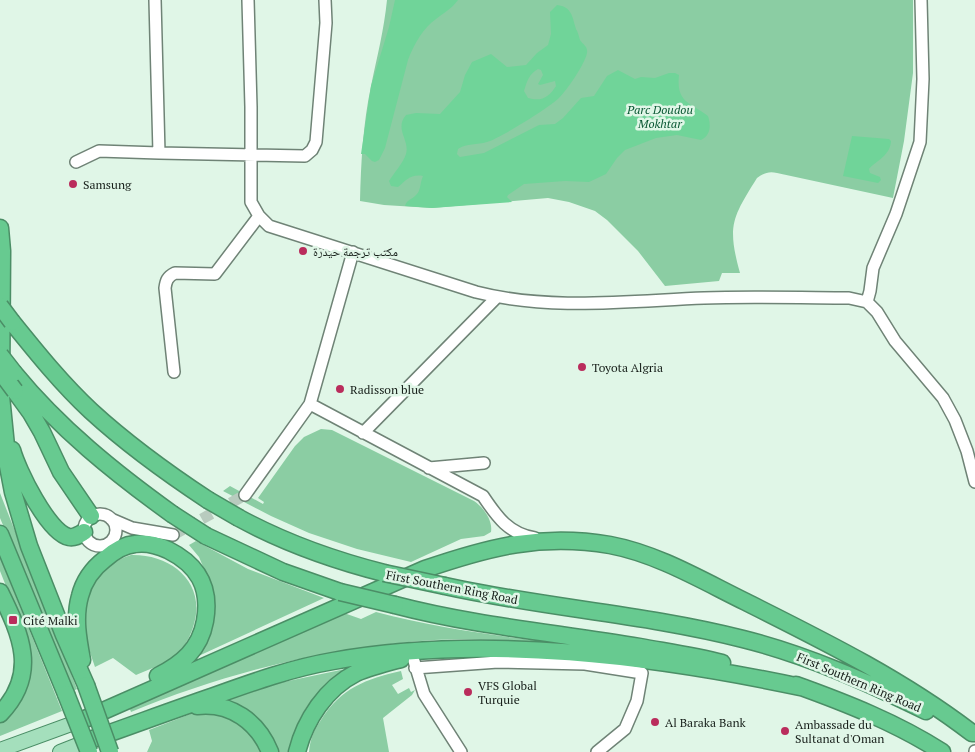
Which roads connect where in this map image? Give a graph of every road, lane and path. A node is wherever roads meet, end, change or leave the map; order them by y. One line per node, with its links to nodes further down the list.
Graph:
1 (155, 0): 5 (street)
2 (248, 0): 6 (street)
3 (325, 0): 6 (street)
4 (921, 0): 12 (street)
5 (159, 153): 6 (street); 7 (street)
6 (251, 155): 8 (street)
7 (76, 162)
8 (259, 216): 10 (street); 16 (street)
9 (0, 228): 18 (highway)
10 (353, 252): 11 (street); 17 (street)
11 (497, 297): 12 (street); 19 (street)
12 (866, 302): 22 (street)
13 (0, 306): 38 (highway, First Southern Ring Road, bridge)
14 (0, 354): 15 (highway, First Southern Ring Road, bridge)
15 (7, 372): 24 (highway, bridge); 35 (highway, First Southern Ring Road, bridge)
16 (174, 372)
17 (310, 404): 19 (street); 23 (street)
18 (2, 413): 26 (highway); 34 (highway)
19 (363, 433): 21 (street)
20 (484, 463): 21 (street)
21 (429, 468): 28 (street)
22 (975, 482)
23 (245, 495)
24 (91, 516): 25 (street); 26 (street)
25 (111, 519): 29 (street); 30 (street)
26 (84, 532): 30 (street)
27 (0, 534): 39 (highway, bridge)
28 (559, 541): 37 (highway); 38 (highway)
29 (145, 543): 30 (highway); 37 (highway)
30 (111, 548): 34 (highway)
31 (0, 592): 36 (highway)
32 (491, 649): 33 (highway); 35 (highway); 39 (highway)
33 (414, 662): 44 (highway); 45 (street); 46 (street)
34 (86, 685): 42 (highway, bridge)
35 (805, 688): 47 (highway, First Southern Ring Road)
36 (0, 714)
37 (85, 719): 40 (main road)
38 (974, 734)
39 (91, 745): 41 (main road); 43 (highway)
40 (0, 750)
41 (60, 752)
42 (110, 752)
43 (270, 752)
44 (297, 752)
45 (461, 752)
46 (597, 752)
47 (942, 752)

